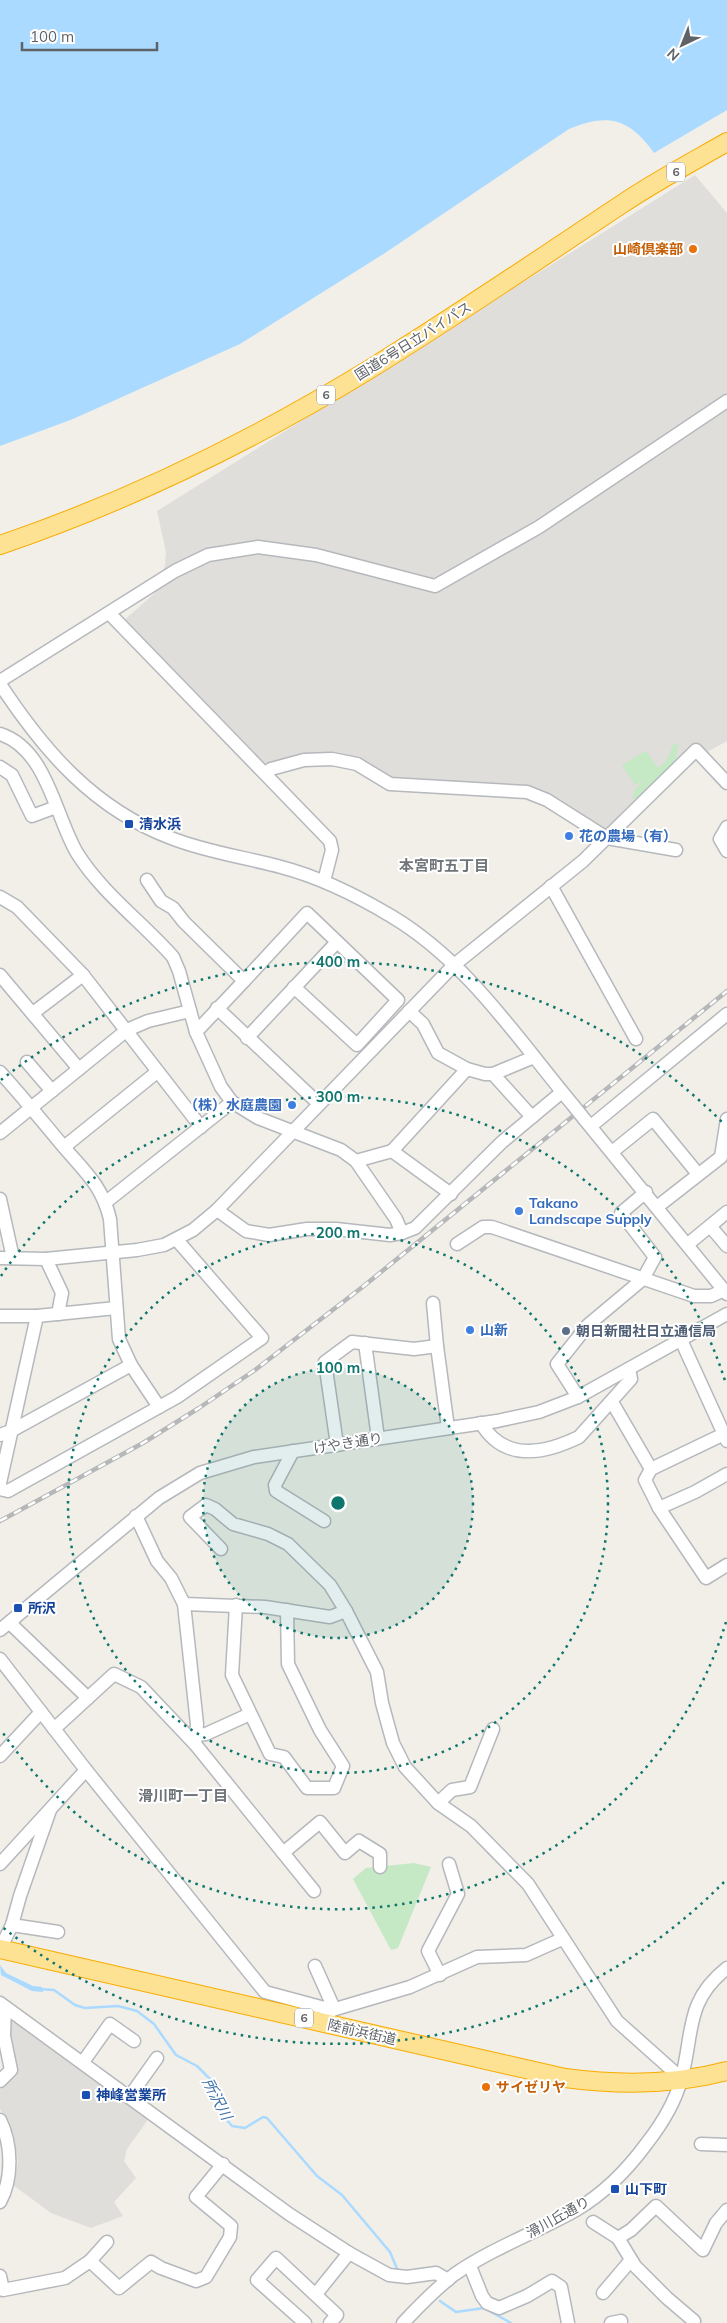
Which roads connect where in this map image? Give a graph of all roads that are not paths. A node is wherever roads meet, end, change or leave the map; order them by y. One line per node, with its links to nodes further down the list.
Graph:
1 (727, 142): 3 (highway, 国道6号日立バイパス / 6)
2 (727, 401): 4 (street)
3 (0, 545)
4 (110, 613): 5 (street); 8 (street)
5 (0, 683): 16 (street)
6 (0, 734): 10 (street)
7 (0, 767): 10 (street)
8 (266, 774): 12 (street); 16 (street)
9 (727, 783): 12 (street)
10 (56, 807): 27 (street)
11 (727, 827): 14 (street)
12 (607, 838): 13 (street); 17 (street)
13 (676, 850)
14 (727, 851)
15 (147, 880): 23 (street)
16 (324, 881): 20 (street)
17 (552, 886): 20 (street); 33 (street)
18 (0, 897): 21 (street)
19 (337, 942): 23 (street); 24 (street); 24 (street)
20 (454, 965): 26 (street); 34 (street)
21 (83, 974): 28 (street); 30 (street)
22 (0, 975): 28 (street)
23 (244, 981): 25 (street)
24 (294, 988): 32 (street)
25 (217, 1008): 31 (street); 32 (street)
26 (409, 1010): 36 (street); 44 (street)
27 (190, 1011): 30 (street); 31 (street)
28 (33, 1013): 37 (street)
29 (727, 1014): 48 (street)
30 (127, 1030): 37 (street); 39 (street)
31 (196, 1032): 43 (street)
32 (247, 1038): 44 (street)
33 (636, 1039)
34 (534, 1057): 40 (street); 42 (street)
35 (27, 1062): 41 (street)
36 (467, 1068): 40 (street); 53 (street)
37 (79, 1069): 41 (street)
38 (0, 1072): 45 (street)
39 (157, 1072): 49 (street); 52 (street)
40 (493, 1074): 46 (street)
41 (52, 1091): 45 (street)
42 (562, 1092): 46 (street); 48 (street, bridge)
43 (232, 1102): 49 (street); 51 (street)
44 (319, 1104): 51 (street)
45 (32, 1108): 50 (street); 52 (street)
46 (532, 1117): 58 (street)
47 (727, 1119): 56 (street)
48 (588, 1123): 54 (street)
49 (201, 1127): 60 (street)
50 (0, 1133)
51 (292, 1133): 55 (street); 62 (street)
52 (64, 1147): 60 (street)
53 (392, 1151): 55 (street); 58 (street)
54 (612, 1152): 56 (street); 57 (street)
55 (356, 1161): 65 (street)
56 (698, 1174): 61 (street)
57 (646, 1192): 61 (street); 73 (street)
58 (451, 1194): 65 (street)
59 (0, 1199): 71 (street)
60 (106, 1202): 70 (street)
61 (657, 1207): 68 (street)
62 (217, 1210): 65 (street); 66 (street)
63 (727, 1212): 64 (street)
64 (710, 1226): 68 (street); 69 (street)
65 (402, 1233)
66 (177, 1240): 70 (street); 88 (street)
67 (457, 1244): 73 (street)
68 (688, 1244): 74 (street)
69 (727, 1246)
70 (112, 1252): 72 (street); 76 (street)
71 (6, 1258): 72 (street)
72 (46, 1259): 77 (street)
73 (643, 1279): 74 (street); 86 (street)
74 (726, 1292)
75 (433, 1303): 83 (street)
76 (116, 1308): 77 (street); 84 (street)
77 (58, 1314): 80 (street)
78 (727, 1314): 81 (street, けやき通り)
79 (0, 1316): 80 (street)
80 (37, 1316): 91 (street)
81 (681, 1340): 85 (street, けやき通り); 92 (street)
82 (365, 1343): 83 (street); 93 (street); 94 (street)
83 (437, 1346): 90 (street)
84 (132, 1366): 88 (street); 91 (street)
85 (629, 1369): 86 (street, けやき通り); 87 (street)
86 (578, 1397): 89 (street, けやき通り)
87 (612, 1402): 89 (street); 96 (street)
88 (159, 1407): 99 (street)
89 (481, 1423): 90 (street, けやき通り)
90 (448, 1428): 93 (street, けやき通り)
91 (6, 1433): 98 (street)
92 (725, 1437): 96 (street)
93 (378, 1438): 94 (street, けやき通り)
94 (337, 1444): 95 (street, けやき通り)
95 (293, 1451): 101 (street, けやき通り); 102 (street)
96 (651, 1469): 100 (street)
97 (727, 1474): 100 (street)
98 (0, 1483)
99 (0, 1489)
100 (659, 1508): 104 (street)
101 (136, 1516): 105 (street); 109 (street, けやき通り)
102 (324, 1520)
103 (221, 1549): 108 (street)
104 (727, 1565)
105 (184, 1604): 106 (street); 117 (street)
106 (236, 1605): 107 (street); 114 (street)
107 (287, 1610): 108 (street); 114 (street)
108 (346, 1611): 120 (street)
109 (11, 1621): 110 (street, けやき通り); 112 (street)
110 (0, 1630)
111 (0, 1658): 113 (street)
112 (88, 1698): 115 (street); 117 (street)
113 (41, 1712): 115 (street); 118 (street)
114 (250, 1714): 117 (street)
115 (54, 1729): 119 (street)
116 (493, 1729): 120 (street)
117 (196, 1740): 122 (street)
118 (0, 1756)
119 (86, 1770): 121 (street); 135 (street)
120 (438, 1803): 129 (street)
121 (50, 1810): 123 (street); 127 (street)
122 (283, 1853): 125 (street); 126 (street)
123 (0, 1864)
124 (449, 1864): 133 (street)
125 (380, 1867)
126 (314, 1891)
127 (12, 1925): 128 (street); 130 (street)
128 (58, 1932)
129 (562, 1939): 133 (street); 140 (street)
130 (0, 1949): 135 (highway, 陸前浜街道 / 6)
131 (315, 1966): 135 (street)
132 (727, 1968): 140 (street, 滑川丘通り)
133 (440, 1975): 135 (street)
134 (3, 2005): 138 (street); 141 (street)
135 (329, 2016): 140 (highway, 陸前浜街道 / 6)
136 (134, 2041): 138 (street)
137 (157, 2058): 142 (street)
138 (83, 2062): 142 (street)
139 (727, 2071): 140 (highway, 陸前浜街道 / 6)
140 (682, 2079): 155 (street, 滑川丘通り)
141 (0, 2081)
142 (130, 2096): 146 (street)
143 (0, 2120): 147 (street)
144 (701, 2144): 145 (street)
145 (727, 2145)
146 (223, 2164): 152 (street); 154 (street)
147 (0, 2202)
148 (727, 2210): 150 (street)
149 (593, 2222): 150 (street)
150 (618, 2238): 153 (street)
151 (107, 2242): 154 (street)
152 (349, 2252): 157 (street); 158 (street)
153 (631, 2260): 159 (street); 160 (street)
154 (90, 2261): 156 (street)
155 (470, 2266): 157 (street, 滑川丘通り); 164 (street)
156 (0, 2276)
157 (448, 2280): 163 (street, 滑川丘通り)
158 (316, 2294): 161 (street); 162 (street)
159 (604, 2294)
160 (694, 2321)
161 (304, 2323)
162 (330, 2323)
163 (403, 2323)
164 (568, 2323)

